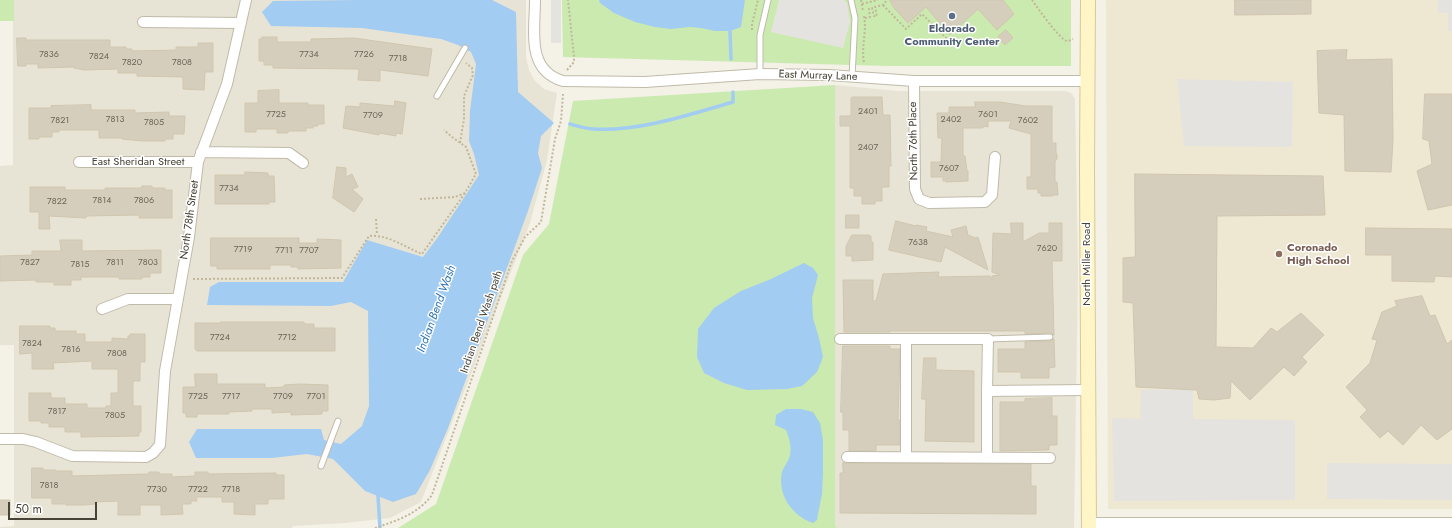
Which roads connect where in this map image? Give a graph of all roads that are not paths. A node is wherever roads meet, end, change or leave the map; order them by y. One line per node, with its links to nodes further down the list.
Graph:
1 (246, 0): 7 (street, North 78th Street)
2 (535, 0): 9 (street, East Murray Lane)
3 (768, 0): 9 (lane)
4 (851, 0): 10 (lane)
5 (1088, 0): 12 (street, North Miller Road)
6 (143, 22): 7 (street)
7 (241, 23): 14 (street, North 78th Street)
8 (465, 48): 13 (lane)
9 (760, 74): 10 (street, East Murray Lane)
10 (852, 77): 11 (street, East Murray Lane)
11 (914, 81): 12 (street, East Murray Lane); 15 (street, North 76th Place)
12 (1087, 81): 24 (street, North Miller Road)
13 (437, 96)
14 (200, 157): 16 (street, East Sheridan Street); 17 (street, East Sheridan Street); 18 (street, North 78th Street)
15 (995, 157)
16 (79, 162)
17 (303, 163)
18 (178, 299): 19 (street); 27 (street, North 78th Street)
19 (102, 309)
20 (1050, 337): 23 (lane)
21 (840, 339): 22 (street)
22 (906, 339): 23 (street); 28 (street)
23 (988, 340): 25 (street)
24 (1088, 390): 25 (street); 34 (street, North Miller Road)
25 (987, 391): 30 (street)
26 (338, 421): 32 (lane)
27 (0, 439)
28 (906, 456): 29 (street); 30 (street)
29 (847, 457)
30 (987, 457): 31 (street)
31 (1050, 458)
32 (321, 466)
33 (1452, 523): 34 (street)
34 (1089, 525)

